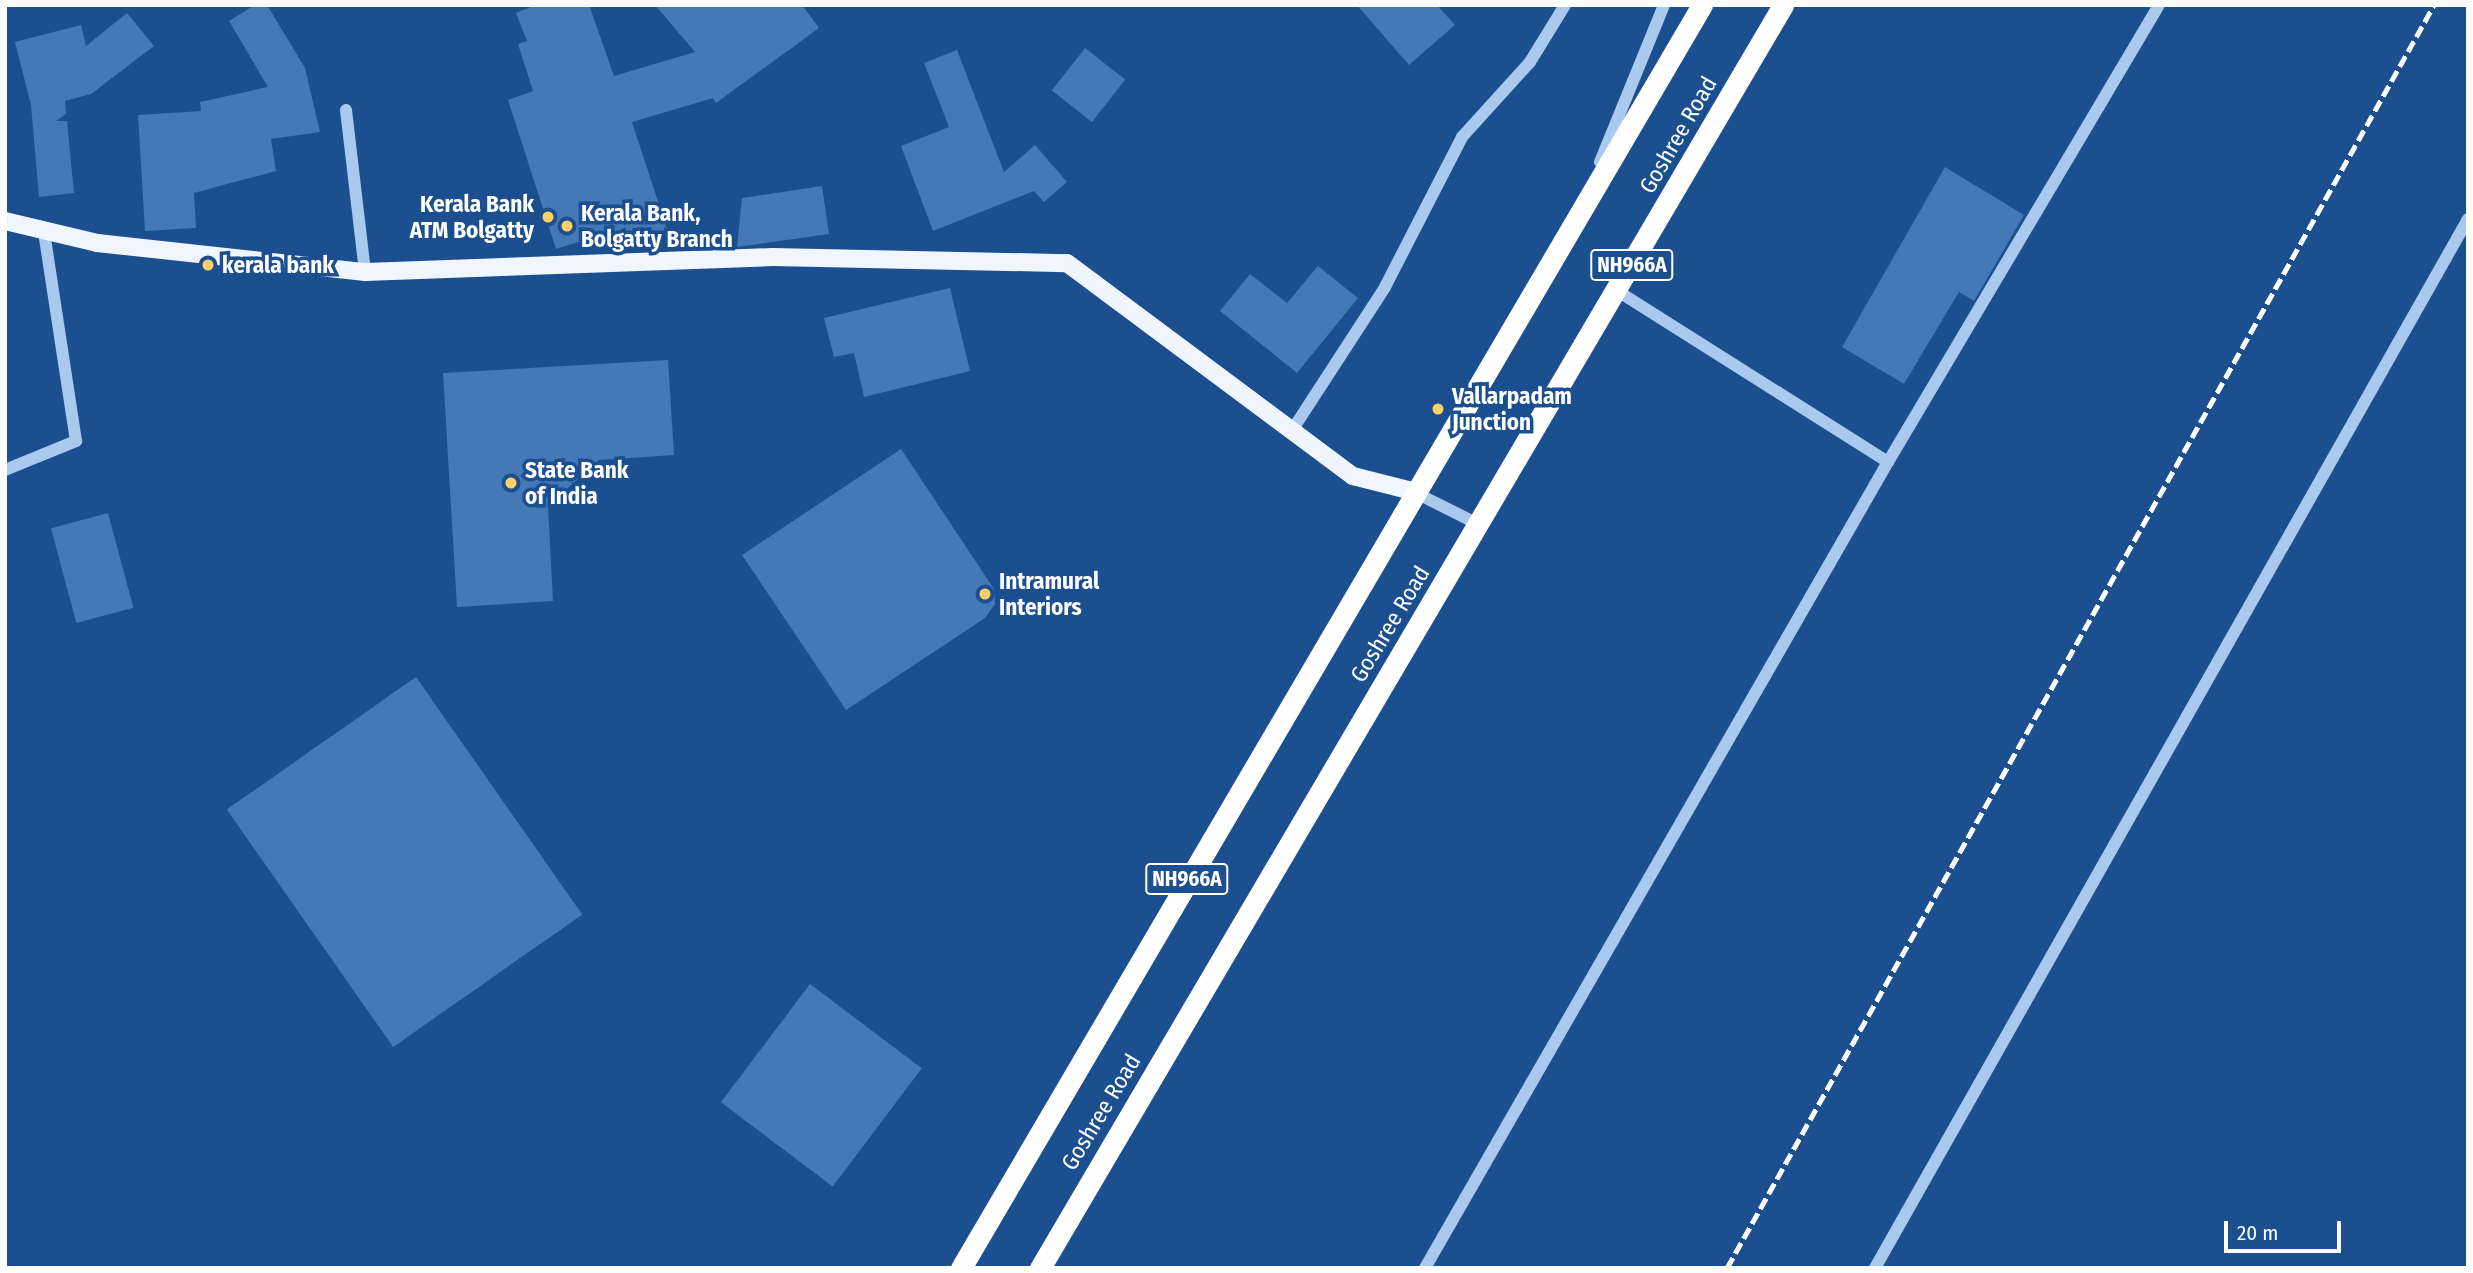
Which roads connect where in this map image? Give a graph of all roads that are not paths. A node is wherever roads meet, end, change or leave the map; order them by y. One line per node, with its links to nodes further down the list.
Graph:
1 (1565, 5): 13 (street)
2 (1664, 5): 7 (street)
3 (1702, 5): 7 (highway, Goshree Road / NH966A)
4 (1783, 5): 12 (highway, Goshree Road / NH966A)
5 (2159, 5): 14 (street)
6 (346, 110): 11 (street)
7 (1582, 207): 16 (highway, Goshree Road / NH966A)
8 (2468, 219): 21 (street)
9 (5, 221): 10 (main road)
10 (44, 231): 11 (main road); 15 (street)
11 (365, 272): 13 (main road)
12 (1618, 291): 14 (street); 17 (highway, Goshree Road / NH966A)
13 (1291, 432): 16 (main road)
14 (1888, 462): 20 (street)
15 (5, 470)
16 (1412, 491): 17 (street); 18 (highway, Goshree Road / NH966A)
17 (1480, 525): 19 (highway, Goshree Road / NH966A)
18 (961, 1268)
19 (1040, 1268)
20 (1425, 1268)
21 (1875, 1268)

